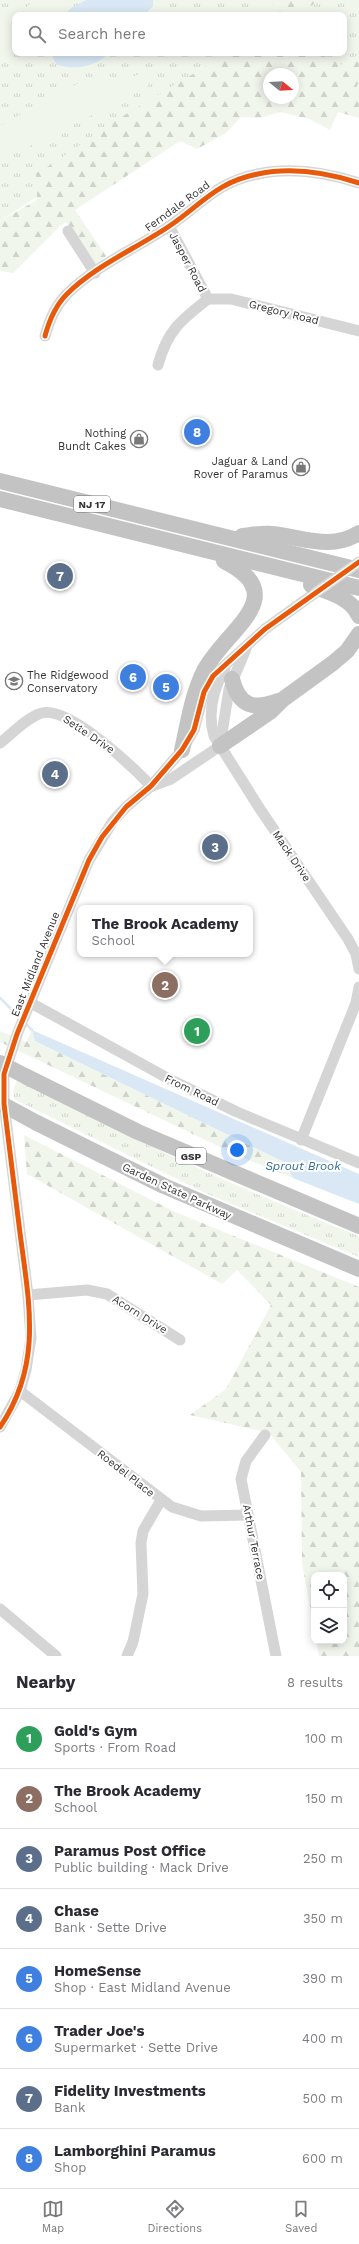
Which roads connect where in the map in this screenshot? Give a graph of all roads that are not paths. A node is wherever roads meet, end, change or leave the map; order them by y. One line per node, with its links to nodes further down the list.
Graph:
1 (359, 183): 2 (street, Ferndale Road)
2 (169, 226): 4 (street, Ferndale Road); 5 (street, Jasper Road)
3 (68, 231): 4 (street)
4 (95, 273): 7 (street, Ferndale Road)
5 (208, 299): 6 (street, Gregory Road); 8 (street)
6 (359, 331)
7 (45, 336)
8 (158, 366)
9 (0, 481): 12 (highway, NJ 17)
10 (0, 499): 13 (highway, NJ 17)
11 (359, 533): 12 (highway)
12 (224, 536): 14 (highway, NJ 17)
13 (196, 546): 16 (highway, NJ 17); 29 (highway)
14 (319, 559): 15 (highway); 17 (highway, NJ 17)
15 (359, 560): 21 (street, East Midland Avenue, bridge)
16 (248, 561): 18 (highway, NJ 17); 19 (highway)
17 (359, 570)
18 (359, 588)
19 (359, 616)
20 (359, 634): 24 (highway)
21 (248, 645): 23 (street, East Midland Avenue); 25 (street, East Midland Avenue)
22 (359, 647): 24 (highway)
23 (228, 662): 28 (street, East Midland Avenue); 29 (street, East Midland Avenue)
24 (333, 663): 26 (highway)
25 (232, 679): 26 (highway); 28 (street, East Midland Avenue)
26 (282, 700): 28 (highway)
27 (0, 743): 30 (street, Sette Drive)
28 (220, 746): 30 (street, East Midland Avenue); 31 (street, Mack Drive)
29 (182, 750): 30 (street, East Midland Avenue)
30 (151, 786): 33 (street, East Midland Avenue)
31 (359, 969)
32 (359, 987): 36 (street)
33 (31, 1003): 36 (street, From Road); 40 (street, East Midland Avenue)
34 (0, 1063): 38 (highway, GSP, bridge)
35 (0, 1103): 39 (highway, Garden State Parkway, bridge)
36 (301, 1140): 37 (street, From Road)
37 (359, 1163)
38 (359, 1226)
39 (359, 1269)
40 (28, 1295): 41 (street, Acorn Drive); 42 (street, East Midland Avenue)
41 (180, 1340)
42 (20, 1391): 43 (street, East Midland Avenue); 45 (street, Roedel Place)
43 (0, 1427)
44 (265, 1435): 46 (street, Arthur Terrace)
45 (161, 1500): 46 (street, Roedel Place); 49 (street)
46 (248, 1515): 50 (street, Arthur Terrace)
47 (0, 1609): 48 (street)
48 (56, 1656)
49 (127, 1656)
50 (276, 1656)

